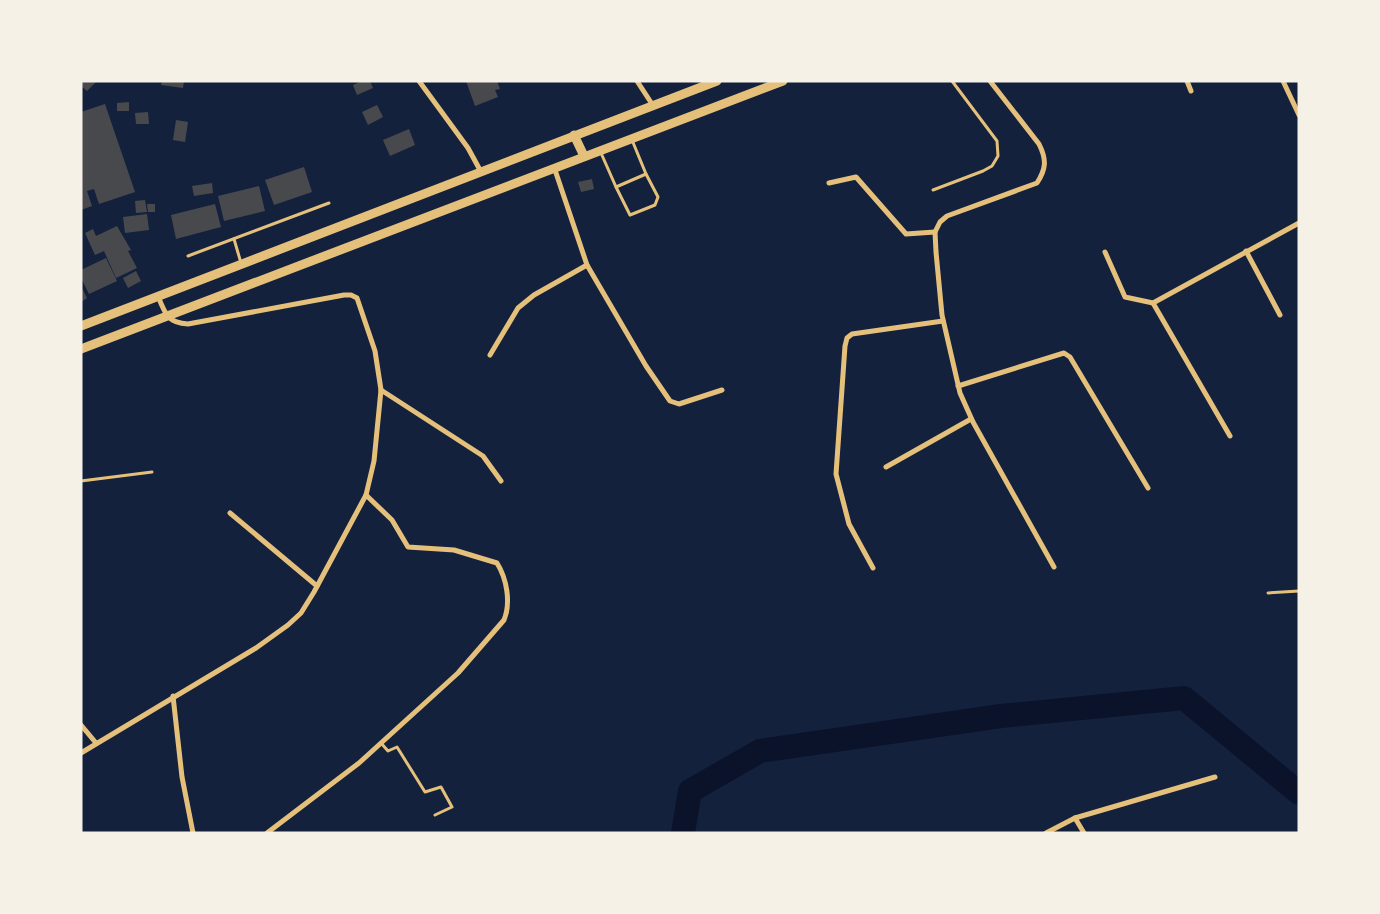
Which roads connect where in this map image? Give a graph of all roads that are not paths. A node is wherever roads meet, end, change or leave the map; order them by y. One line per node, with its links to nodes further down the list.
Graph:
1 (419, 81): 17 (street)
2 (637, 81): 10 (street)
3 (717, 81): 10 (highway)
4 (783, 81): 13 (highway)
5 (952, 81): 21 (lane)
6 (990, 81): 24 (street)
7 (1186, 81): 9 (street)
8 (1283, 81): 11 (street)
9 (1191, 91)
10 (652, 104): 12 (highway)
11 (1299, 115)
12 (574, 135): 15 (highway); 17 (highway)
13 (632, 138): 14 (highway); 18 (lane)
14 (600, 150): 15 (highway); 20 (lane)
15 (584, 156): 16 (highway)
16 (554, 167): 30 (street); 34 (highway)
17 (480, 170): 29 (highway)
18 (646, 174): 20 (lane); 20 (lane)
19 (829, 183): 24 (street)
20 (616, 187)
21 (933, 190)
22 (328, 204): 25 (lane)
23 (1299, 223): 26 (street)
24 (935, 232): 35 (street)
25 (234, 239): 28 (lane); 29 (lane)
26 (1246, 251): 32 (street); 33 (street)
27 (1105, 252): 32 (street)
28 (188, 256)
29 (242, 264): 31 (highway)
30 (587, 265): 38 (street); 41 (street)
31 (158, 296): 34 (street); 36 (highway)
32 (1153, 303): 43 (street)
33 (1280, 315)
34 (166, 317): 37 (highway); 40 (street)
35 (944, 321): 39 (street); 52 (street)
36 (81, 327)
37 (81, 349)
38 (490, 355)
39 (958, 386): 42 (street); 48 (street)
40 (381, 390): 46 (street); 49 (street)
41 (722, 390)
42 (971, 419): 44 (street); 51 (street)
43 (1230, 436)
44 (886, 467)
45 (152, 472): 47 (lane)
46 (501, 481)
47 (81, 482)
48 (1148, 488)
49 (366, 495): 53 (street); 59 (street)
50 (230, 513): 53 (street)
51 (1054, 567)
52 (873, 568)
53 (317, 586): 56 (street)
54 (1299, 591): 55 (lane)
55 (1268, 593)
56 (173, 696): 58 (street); 64 (street)
57 (81, 725): 58 (street)
58 (96, 743): 60 (street)
59 (381, 743): 62 (lane); 65 (street)
60 (81, 753)
61 (1215, 777): 63 (street)
62 (435, 814)
63 (1076, 818): 66 (street); 67 (street)
64 (193, 833)
65 (267, 833)
66 (1046, 833)
67 (1084, 833)

